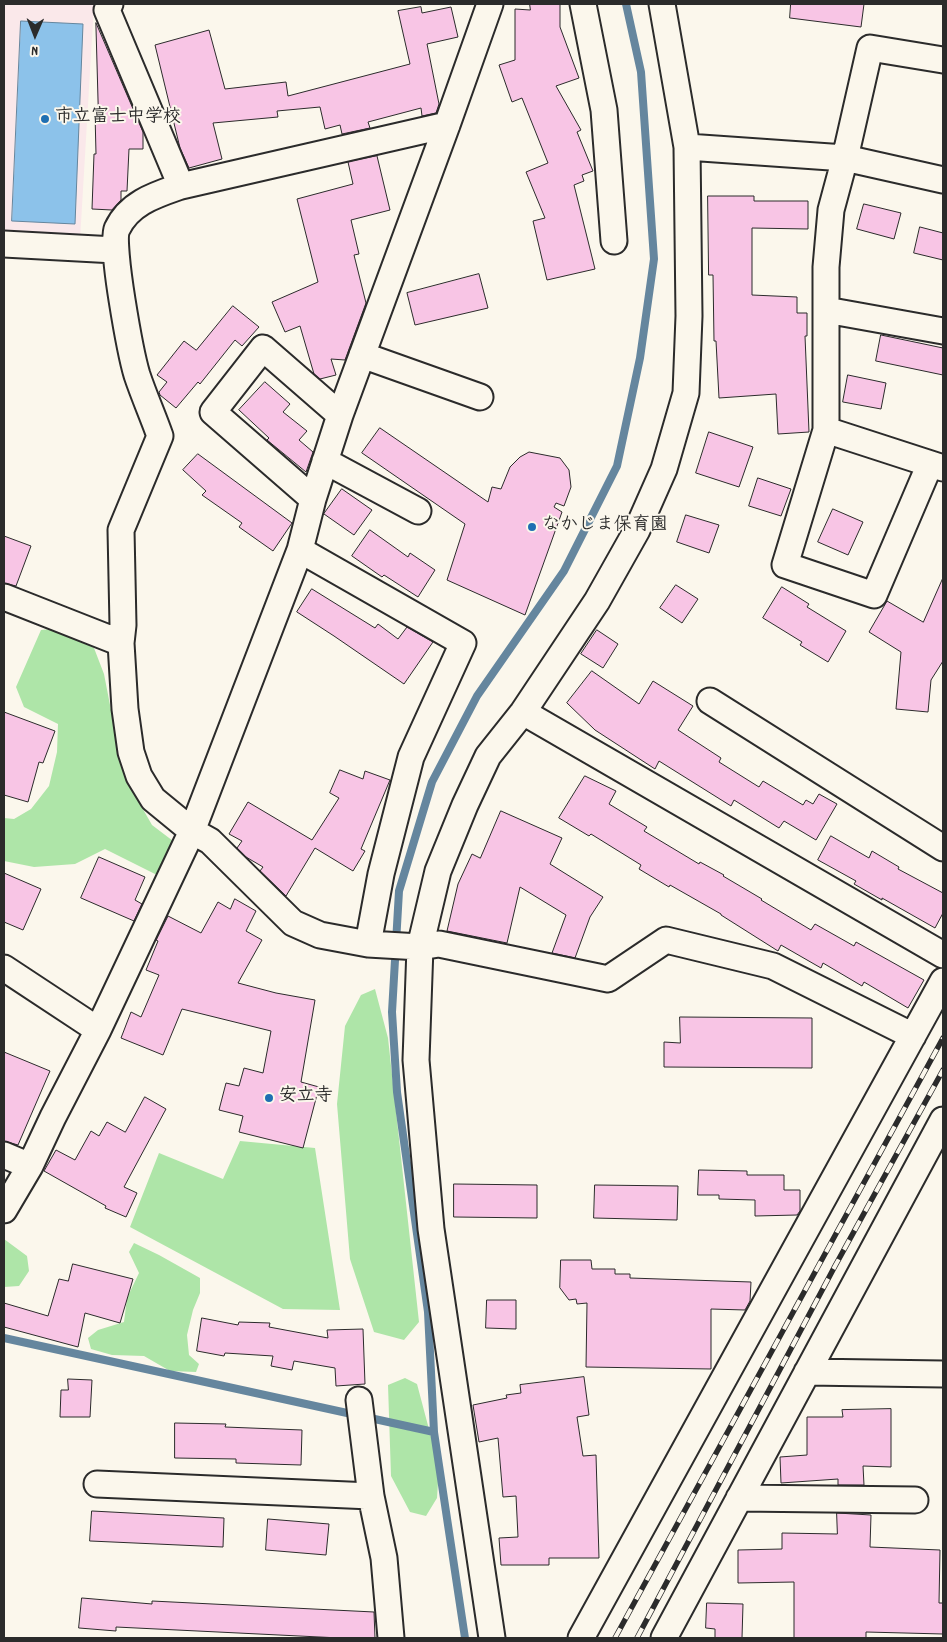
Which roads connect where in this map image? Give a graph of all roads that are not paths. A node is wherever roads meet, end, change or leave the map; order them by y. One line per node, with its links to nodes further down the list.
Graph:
1 (110, 4): 10 (street)
2 (490, 4): 6 (street)
3 (583, 4): 11 (street)
4 (662, 4): 7 (street)
5 (943, 60): 8 (street)
6 (447, 126): 10 (street); 16 (street)
7 (687, 147): 8 (street); 28 (street)
8 (845, 158): 9 (street); 14 (street)
9 (943, 180)
10 (180, 186): 13 (street)
11 (614, 241)
12 (4, 244): 13 (street)
13 (115, 250): 26 (street)
14 (826, 310): 15 (street); 19 (street)
15 (943, 331)
16 (362, 355): 17 (street); 18 (street)
17 (480, 397)
18 (340, 415): 20 (street); 22 (street)
19 (826, 430): 21 (street); 21 (street)
20 (325, 461): 22 (street); 23 (street)
21 (936, 466)
22 (313, 499): 24 (street)
23 (418, 511)
24 (300, 550): 29 (street); 31 (street)
25 (4, 597): 26 (street)
26 (121, 643): 29 (street)
27 (710, 701): 30 (street)
28 (523, 712): 32 (street); 33 (street)
29 (192, 831): 31 (street); 36 (street)
30 (943, 848)
31 (368, 944): 32 (street)
32 (420, 947): 37 (street); 51 (street)
33 (943, 955)
34 (4, 968): 36 (street)
35 (943, 981): 37 (street)
36 (98, 1030): 41 (street)
37 (913, 1036): 52 (street)
38 (943, 1120): 39 (street)
39 (937, 1144): 43 (street)
40 (4, 1155): 41 (street)
41 (30, 1166): 42 (street)
42 (4, 1210)
43 (807, 1372): 44 (street); 48 (street)
44 (943, 1374)
45 (359, 1400): 47 (street)
46 (97, 1484): 47 (street)
47 (371, 1496): 50 (street)
48 (739, 1498): 49 (street); 53 (street)
49 (915, 1500)
50 (391, 1638)
51 (492, 1638)
52 (581, 1638)
53 (664, 1638)

